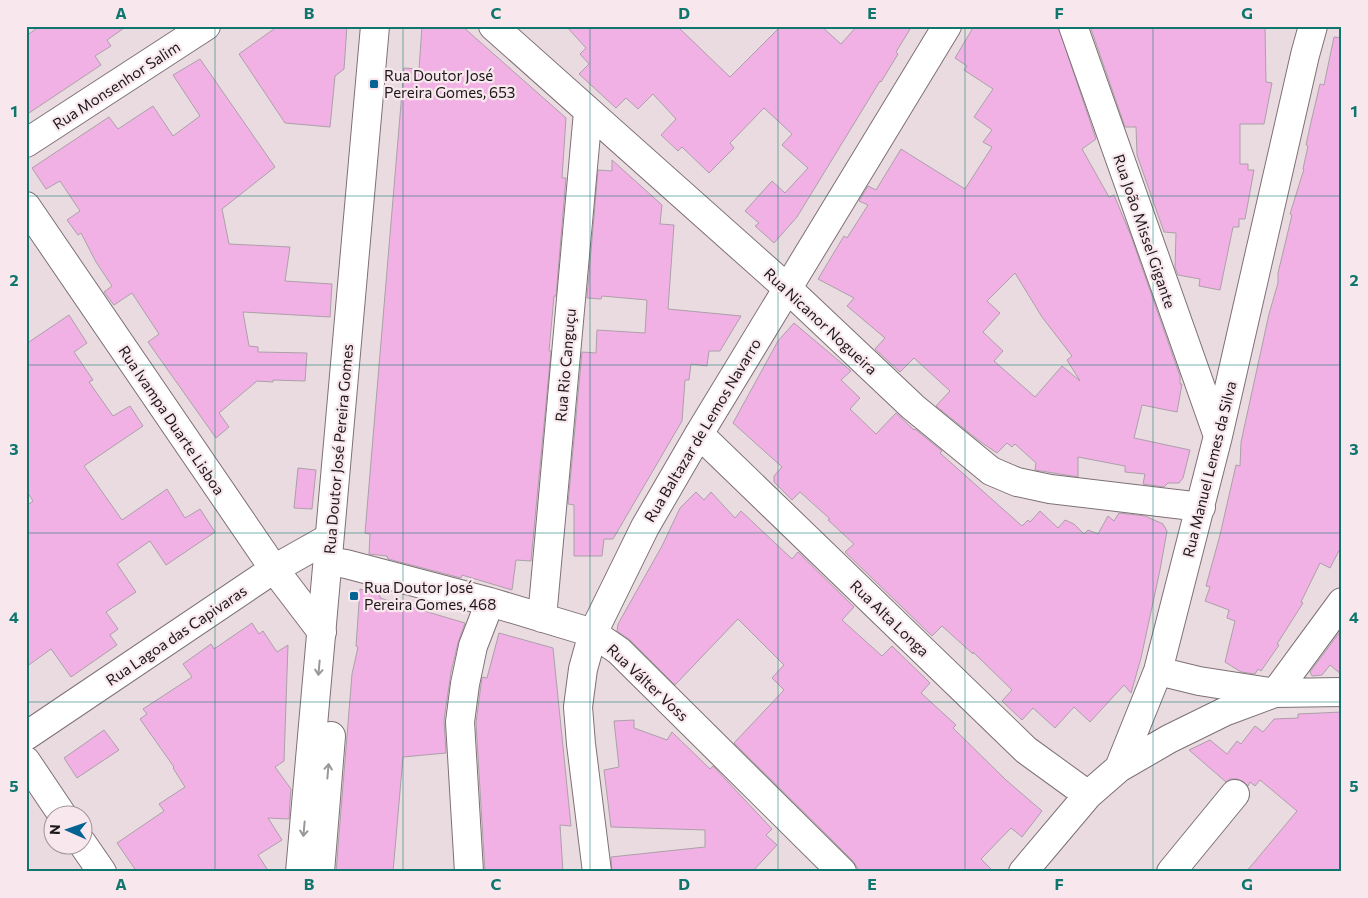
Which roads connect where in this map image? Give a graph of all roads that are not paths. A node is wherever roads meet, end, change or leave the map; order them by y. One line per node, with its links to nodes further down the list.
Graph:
1 (206, 26): 9 (street, Rua Monsenhor Salim)
2 (375, 26): 15 (street, Rua Doutor José Pereira Gomes)
3 (389, 26): 15 (street, Rua Doutor José Pereira Gomes)
4 (493, 26): 8 (street, Rua Nicanor Nogueira)
5 (946, 26): 11 (street, Rua Baltazar de Lemos Navarro)
6 (1073, 26): 13 (street, Rua João Missel Gigante)
7 (1313, 26): 13 (street, Rua Manuel Lemes da Silva)
8 (588, 112): 11 (street, Rua Nicanor Nogueira); 19 (street, Rua Rio Canguçu)
9 (26, 143)
10 (26, 206): 16 (street, Rua Ivampa Duarte Lisboa)
11 (787, 288): 12 (street, Rua Baltazar de Lemos Navarro); 14 (street, Rua Nicanor Nogueira)
12 (699, 434): 21 (street, Rua Baltazar de Lemos Navarro); 29 (street, Rua Alta Longa)
13 (1218, 436): 14 (street, Rua Manuel Lemes da Silva)
14 (1201, 506): 22 (street, Rua Manuel Lemes da Silva)
15 (334, 554): 16 (street, Rua Lagoa das Capivaras); 17 (street, Rua Válter Voss); 20 (street, Rua Doutor José Pereira Gomes); 34 (street, Rua Doutor José Pereira Gomes, one-way to 15)
16 (274, 569): 20 (street, Rua Ivampa Duarte Lisboa); 25 (street, Rua Lagoa das Capivaras)
17 (490, 602): 19 (street, Rua Válter Voss); 35 (street)
18 (1342, 602): 24 (street)
19 (542, 618): 21 (street, Rua Válter Voss)
20 (322, 632): 33 (street, Rua Doutor José Pereira Gomes, one-way to 33)
21 (593, 634): 36 (street, Rua Baltazar de Lemos Navarro); 37 (street, Rua Válter Voss)
22 (1158, 671): 24 (street); 27 (street, Rua Manuel Lemes da Silva)
23 (1342, 692): 24 (street)
24 (1275, 694): 27 (street)
25 (26, 736)
26 (26, 761): 30 (street)
27 (1119, 768): 29 (street, Rua Manuel Lemes da Silva)
28 (1235, 794): 39 (street)
29 (1088, 795): 38 (street, Rua Manuel Lemes da Silva)
30 (57, 806)
31 (91, 856): 32 (street)
32 (102, 872)
33 (300, 872)
34 (320, 872)
35 (468, 872)
36 (597, 872)
37 (842, 872)
38 (1023, 872)
39 (1171, 872)

